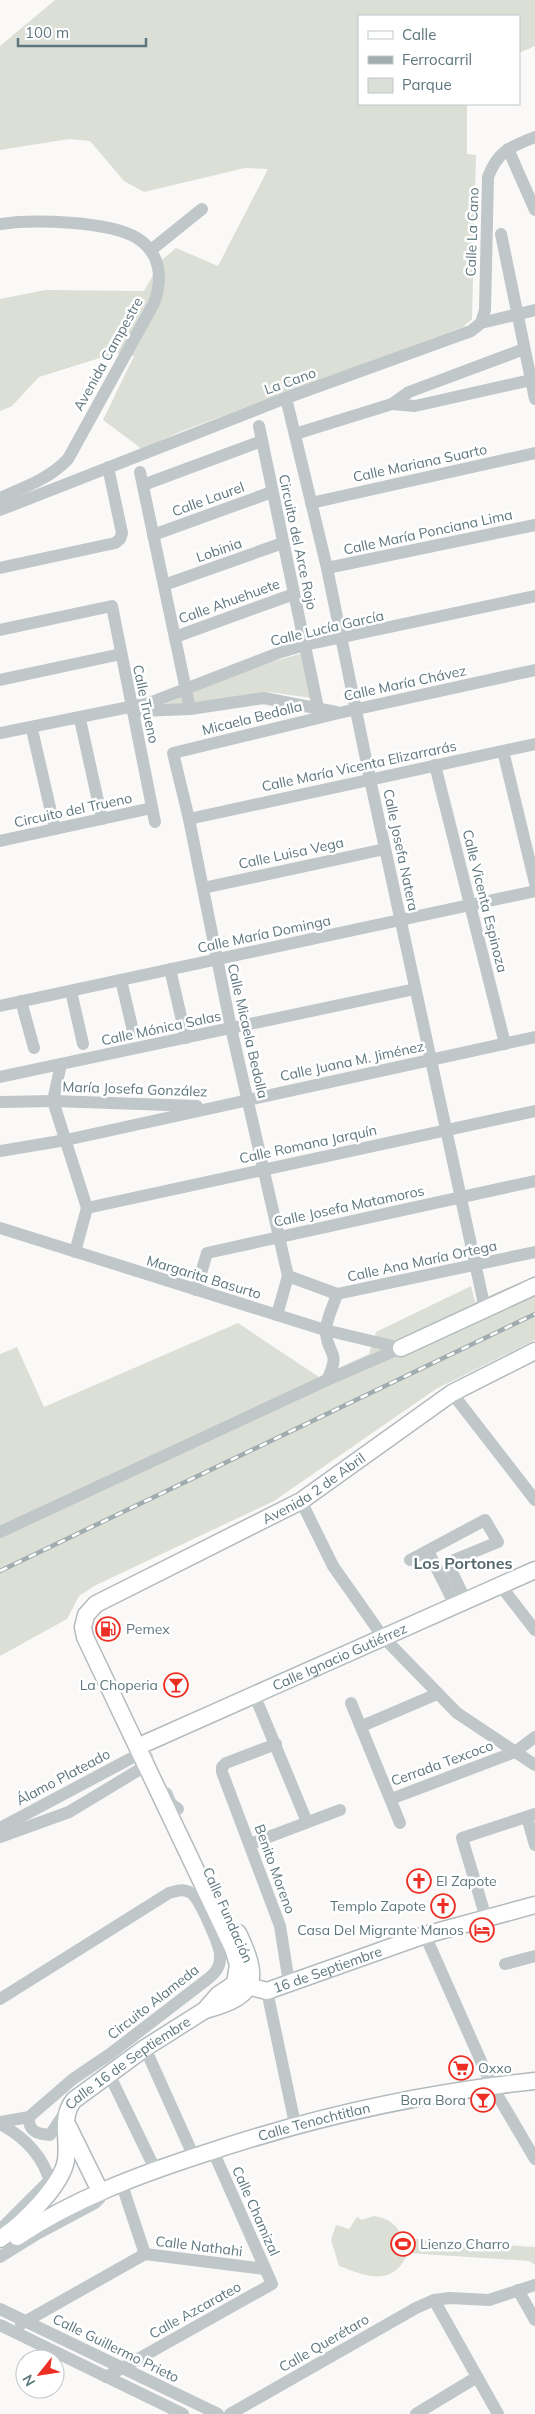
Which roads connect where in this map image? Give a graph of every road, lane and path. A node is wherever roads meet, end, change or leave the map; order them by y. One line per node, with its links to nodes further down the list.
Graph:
1 (535, 137): 2 (street, Calle La Cano)
2 (508, 148): 4 (street); 10 (street, Calle La Cano)
3 (202, 209): 7 (street)
4 (535, 210)
5 (0, 224): 7 (street)
6 (501, 234): 9 (street)
7 (151, 250): 22 (street, Avenida Campestre)
8 (535, 310): 9 (street, La Cano)
9 (518, 314): 10 (street, La Cano); 11 (street)
10 (482, 323): 13 (street, La Cano)
11 (524, 349): 12 (street); 15 (street)
12 (533, 379): 14 (street); 15 (street)
13 (286, 398): 17 (street, Calle Josefa Natera); 20 (street, La Cano)
14 (535, 399)
15 (392, 404): 17 (street)
16 (258, 426): 18 (street, Circuito del Arce Rojo)
17 (294, 434): 23 (street, Calle Josefa Natera)
18 (262, 442): 21 (street, Circuito del Arce Rojo); 26 (street)
19 (535, 453): 23 (street, Calle Mariana Suarto)
20 (108, 467): 24 (street, La Cano); 28 (street)
21 (272, 492): 26 (street, Calle Laurel); 27 (street, Circuito del Arce Rojo)
22 (0, 498)
23 (311, 503): 29 (street, Calle Josefa Natera)
24 (0, 510)
25 (535, 525): 29 (street, Calle María Ponciana Lima)
26 (153, 535): 30 (street)
27 (283, 543): 30 (street, Lobinia); 31 (street, Circuito del Arce Rojo)
28 (0, 568)
29 (327, 568): 35 (street, Calle Josefa Natera)
30 (164, 585): 34 (street)
31 (294, 594): 34 (street, Calle Ahuehuete); 36 (street, Circuito del Arce Rojo)
32 (535, 596): 35 (street, Calle Lucía García)
33 (0, 630): 37 (street, Calle Trueno)
34 (175, 637): 40 (street)
35 (341, 639): 36 (street, Calle Lucía García); 44 (street, Calle Josefa Natera)
36 (305, 645): 40 (street, Calle Lucía García); 41 (street, Circuito del Arce Rojo)
37 (121, 654): 39 (street); 42 (street, Calle Trueno)
38 (535, 670): 44 (street, Calle María Chávez)
39 (0, 680)
40 (184, 690): 42 (street, Calle Lucía García); 43 (street)
41 (318, 708): 43 (street, Calle María Chávez); 45 (street, Calle María Chávez)
42 (132, 709): 43 (street, Calle María Chávez); 46 (street); 47 (street); 55 (street, Calle Trueno)
43 (190, 710)
44 (356, 710): 45 (street, Calle María Chávez); 54 (street, Calle Josefa Natera)
45 (339, 713): 52 (street, Micaela Bedolla)
46 (81, 724): 48 (street); 56 (street)
47 (0, 733)
48 (32, 734): 49 (street); 59 (street)
49 (0, 742)
50 (535, 744): 51 (street, Calle María Vicenta Elizarrarás)
51 (503, 751): 53 (street, Calle María Vicenta Elizarrarás); 62 (street)
52 (173, 753): 57 (street, Calle Micaela Bedolla)
53 (435, 765): 54 (street, Calle María Vicenta Elizarrarás); 65 (street, Calle Vicenta Espinoza)
54 (370, 779): 57 (street, Calle María Vicenta Elizarrarás); 61 (street, Calle Josefa Natera)
55 (152, 808): 56 (street, Circuito del Trueno); 58 (street, Calle Trueno)
56 (102, 819): 59 (street, Circuito del Trueno)
57 (189, 819): 63 (street, Calle Micaela Bedolla)
58 (155, 822)
59 (55, 829): 60 (street, Circuito del Trueno)
60 (0, 839)
61 (385, 849): 63 (street, Calle Luisa Vega); 66 (street, Calle Josefa Natera)
62 (535, 883)
63 (202, 888): 67 (street, Calle Micaela Bedolla)
64 (535, 891): 65 (street, Calle María Dominga)
65 (471, 906): 66 (street, Calle María Dominga); 79 (street, Calle Vicenta Espinoza)
66 (400, 920): 67 (street, Calle María Dominga); 70 (street, Calle Josefa Natera)
67 (217, 959): 68 (street, Calle María Dominga); 74 (street, Calle Micaela Bedolla)
68 (170, 969): 69 (street, Calle María Dominga); 77 (street)
69 (121, 980): 71 (street, Calle María Dominga); 75 (street)
70 (415, 989): 74 (street, Calle Mónica Salas); 81 (street, Calle Josefa Natera)
71 (71, 990): 72 (street, Calle María Dominga); 78 (street)
72 (21, 1001): 73 (street, Calle María Dominga); 80 (street)
73 (0, 1006)
74 (232, 1028): 77 (street, Calle Mónica Salas); 84 (street, Calle Micaela Bedolla)
75 (133, 1031)
76 (535, 1037): 79 (street, Calle Juana M. Jiménez)
77 (186, 1038): 82 (street, Calle Mónica Salas)
78 (83, 1044)
79 (506, 1044): 81 (street, Calle Juana M. Jiménez)
80 (34, 1048)
81 (430, 1060): 84 (street, Calle Juana M. Jiménez); 89 (street, Calle Josefa Natera)
82 (61, 1064): 83 (street, Calle Mónica Salas); 86 (street)
83 (0, 1077)
84 (248, 1099): 87 (street, Calle Juana M. Jiménez); 92 (street, Calle Micaela Bedolla)
85 (0, 1101): 86 (street, María Josefa González)
86 (53, 1101): 87 (street, María Josefa González); 90 (street)
87 (216, 1106): 90 (street, Calle Juana M. Jiménez)
88 (535, 1111): 89 (street, Calle Romana Jarquín)
89 (446, 1130): 92 (street, Calle Romana Jarquín); 94 (street, Calle Josefa Natera)
90 (66, 1140): 91 (street, Calle Juana M. Jiménez); 95 (street)
91 (0, 1151)
92 (264, 1169): 95 (street, Calle Romana Jarquín); 97 (street, Calle Micaela Bedolla)
93 (535, 1181): 94 (street, Calle Josefa Matamoros)
94 (460, 1197): 97 (street, Calle Josefa Matamoros); 100 (street, Calle Josefa Natera)
95 (86, 1208): 98 (street)
96 (0, 1228): 98 (street, Margarita Basurto)
97 (278, 1237): 101 (street, Calle Micaela Bedolla); 103 (street, Calle Josefa Matamoros)
98 (75, 1252): 103 (street, Margarita Basurto)
99 (535, 1252): 100 (street, Calle Ana María Ortega)
100 (475, 1265): 104 (street, Calle Ana María Ortega); 105 (street, Calle Josefa Natera)
101 (288, 1276): 104 (street, Calle Ana María Ortega); 106 (street)
102 (535, 1286): 105 (main road)
103 (196, 1290): 106 (street, Margarita Basurto)
104 (337, 1294): 107 (street)
105 (485, 1308): 108 (main road)
106 (277, 1315): 107 (street, Margarita Basurto)
107 (325, 1330): 108 (street, Margarita Basurto); 110 (street)
108 (401, 1348): 110 (street)
109 (535, 1351): 111 (main road, Avenida 2 de Abril)
110 (327, 1380): 114 (street)
111 (452, 1393): 112 (street); 113 (main road, Avenida 2 de Abril)
112 (535, 1500)
113 (301, 1501): 120 (main road, Avenida 2 de Abril); 122 (street)
114 (0, 1532)
115 (428, 1551): 116 (street); 119 (street); 119 (street)
116 (410, 1560)
117 (535, 1570): 118 (main road, Calle Ignacio Gutiérrez)
118 (500, 1585): 119 (main road, Calle Ignacio Gutiérrez); 121 (street)
119 (460, 1603): 122 (main road, Calle Ignacio Gutiérrez)
120 (86, 1615): 130 (main road, Calle Fundación); 130 (main road, Calle Fundación)
121 (535, 1630)
122 (383, 1637): 123 (street); 130 (main road, Calle Ignacio Gutiérrez)
123 (437, 1694): 126 (street); 129 (street)
124 (351, 1703): 126 (street, Cerrada Texcoco)
125 (258, 1706): 128 (street)
126 (362, 1726): 132 (street, Cerrada Texcoco)
127 (535, 1737): 129 (street, Cerrada Texcoco)
128 (276, 1744): 135 (street); 139 (street, Benito Moreno)
129 (515, 1752): 131 (street); 132 (street, Cerrada Texcoco)
130 (145, 1755): 137 (street, Álamo Plateado); 138 (street, Álamo Plateado); 147 (main road, Calle Fundación); 147 (main road, Calle Fundación)
131 (535, 1765)
132 (391, 1799): 136 (street)
133 (340, 1810): 135 (street)
134 (531, 1816): 140 (street); 142 (street)
135 (307, 1822): 139 (street)
136 (400, 1824)
137 (0, 1828)
138 (0, 1837)
139 (250, 1844): 146 (street, Benito Moreno)
140 (535, 1845)
141 (534, 1908): 142 (main road, 16 de Septiembre)
142 (486, 1918): 143 (main road, 16 de Septiembre)
143 (425, 1935): 146 (main road, 16 de Septiembre); 153 (street)
144 (535, 1956): 145 (street)
145 (504, 1964)
146 (289, 1983): 148 (main road, 16 de Septiembre)
147 (242, 1985): 148 (main road, 16 de Septiembre); 150 (main road, Calle 16 de Septiembre)
148 (267, 1991): 157 (street)
149 (0, 1999): 154 (street, Circuito Alameda)
150 (145, 2048): 151 (main road, Calle 16 de Septiembre); 161 (street)
151 (109, 2074): 155 (main road, Calle 16 de Septiembre); 165 (street)
152 (535, 2081): 153 (main road, Calle Tenochtitlan)
153 (492, 2086): 157 (main road, Calle Tenochtitlan); 162 (street)
154 (29, 2117): 156 (street); 158 (street)
155 (66, 2118): 158 (street); 163 (main road, Calle 16 de Septiembre); 164 (main road, Calle 16 de Septiembre)
156 (0, 2123): 160 (street)
157 (295, 2124): 159 (main road, Calle Tenochtitlan)
158 (50, 2135): 160 (street)
159 (213, 2151): 161 (main road, Calle Tenochtitlan); 174 (street, Calle Chamizal)
160 (39, 2157): 167 (street)
161 (194, 2157): 165 (main road, Calle Tenochtitlan)
162 (535, 2159)
163 (65, 2163): 164 (street); 167 (main road)
164 (86, 2164): 168 (main road, Calle 16 de Septiembre)
165 (155, 2169): 166 (main road, Calle Tenochtitlan)
166 (121, 2182): 168 (main road, Calle Tenochtitlan); 172 (street, Calle Nathahi)
167 (50, 2184): 169 (street); 170 (main road)
168 (100, 2191): 171 (main road, Calle Tenochtitlan); 173 (street, Calle Tenochtitlan)
169 (0, 2230)
170 (0, 2239)
171 (0, 2248)
172 (145, 2254): 174 (street, Calle Nathahi); 181 (street)
173 (0, 2257)
174 (265, 2269): 175 (street, Calle Chamizal)
175 (272, 2284): 183 (street, Calle Azcarateo)
176 (535, 2285): 177 (street)
177 (518, 2290): 178 (street); 180 (street)
178 (434, 2300): 185 (street); 188 (street, Calle Querétaro)
179 (0, 2309): 181 (street, Calle Guillermo Prieto)
180 (535, 2320)
181 (25, 2321): 182 (street); 183 (street, Calle Guillermo Prieto)
182 (6, 2328): 184 (street)
183 (122, 2368): 184 (street, Calle Azcarateo); 187 (street, Calle Guillermo Prieto)
184 (106, 2377): 186 (street)
185 (477, 2377): 189 (street); 190 (street)
186 (183, 2414)
187 (218, 2414)
188 (230, 2414)
189 (416, 2414)
190 (498, 2414)

